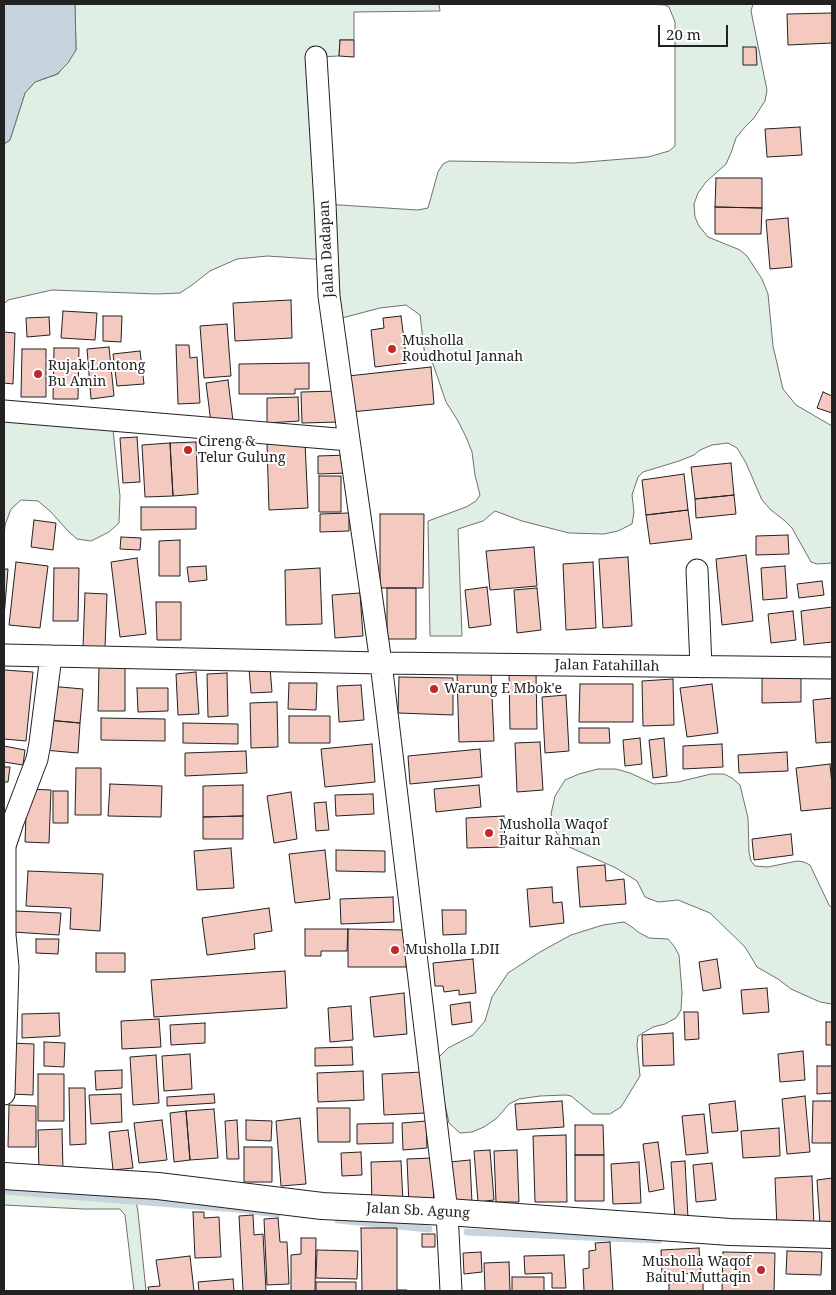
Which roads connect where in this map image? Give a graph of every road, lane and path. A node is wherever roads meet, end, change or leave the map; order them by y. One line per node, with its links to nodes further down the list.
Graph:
1 (316, 57): 3 (street, Jalan Dadapan)
2 (4, 411): 3 (street)
3 (349, 440): 7 (street, Jalan Dadapan)
4 (697, 570): 8 (street)
5 (4, 655): 6 (street, Jalan Fatahillah)
6 (51, 656): 7 (street, Jalan Fatahillah); 10 (street)
7 (382, 663): 8 (street, Jalan Fatahillah); 12 (street, Jalan Dadapan)
8 (700, 667): 9 (street, Jalan Fatahillah)
9 (832, 668)
10 (4, 1094)
11 (4, 1176): 12 (street, Jalan Sb. Agung)
12 (447, 1212): 13 (street, Jalan Sb. Agung); 14 (street, Jalan Dadapan)
13 (832, 1235)
14 (451, 1291)

